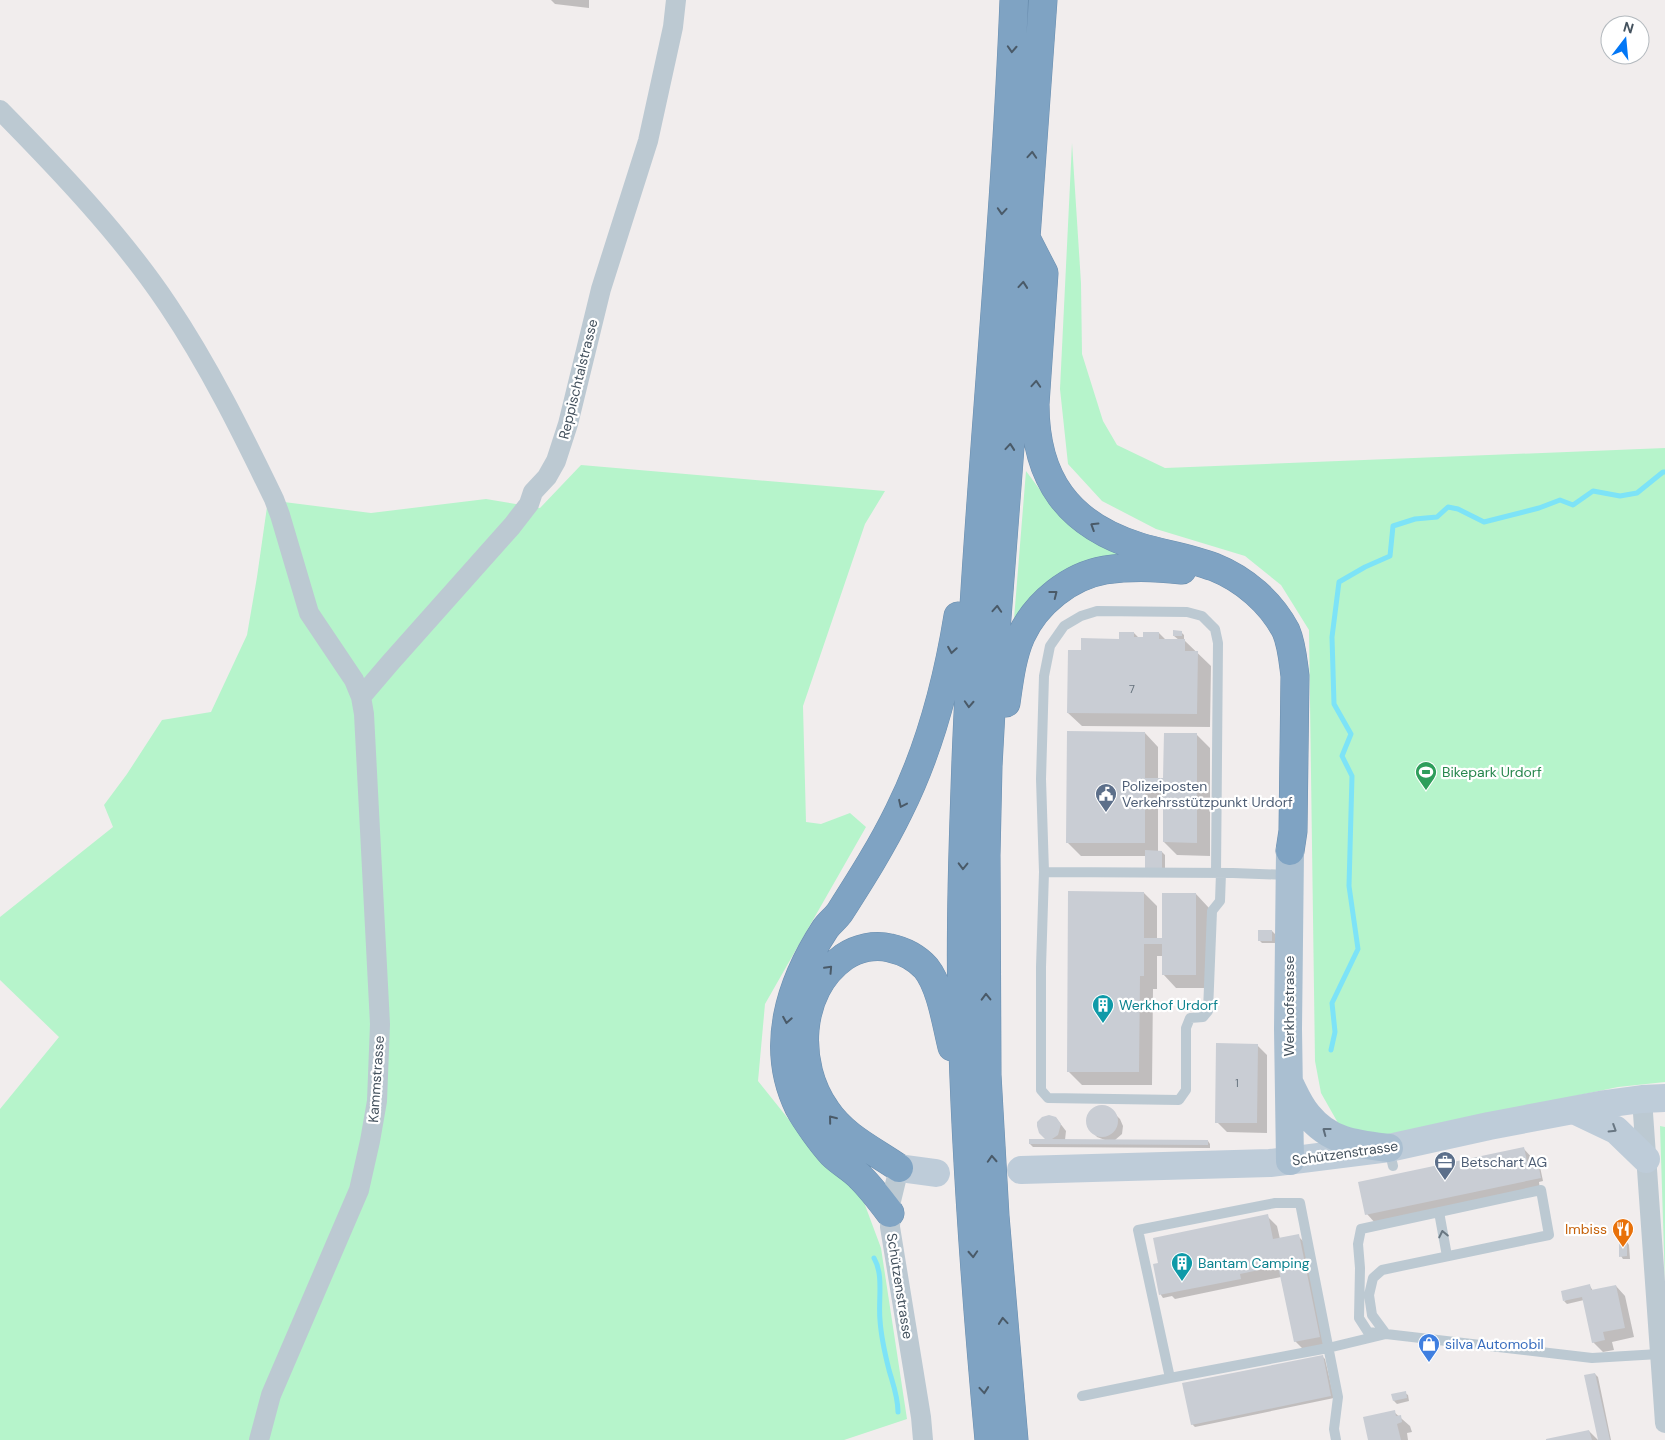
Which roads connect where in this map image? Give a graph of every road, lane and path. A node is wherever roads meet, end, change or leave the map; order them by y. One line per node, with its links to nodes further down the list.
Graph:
1 (676, 0): 8 (street, Reppischtalstrasse)
2 (1014, 0): 6 (highway, one-way to 6)
3 (1043, 0): 5 (highway, one-way to 3)
4 (1, 111): 8 (street, Kammstrasse)
5 (1026, 238): 7 (highway, one-way to 5); 9 (highway, one-way to 5)
6 (984, 463): 14 (highway, one-way to 14); 17 (highway, one-way to 17)
7 (1137, 557): 9 (highway, one-way to 7); 10 (highway)
8 (361, 697): 33 (street, Kammstrasse)
9 (986, 855): 36 (highway, one-way to 9)
10 (1290, 863): 12 (lane); 13 (main road, Werkhofstrasse)
11 (1044, 872): 12 (lane); 12 (lane); 12 (lane)
12 (1219, 873)
13 (1289, 1083): 18 (main road, one-way to 13); 20 (main road, Werkhofstrasse)
14 (965, 1099): 21 (highway, one-way to 14); 35 (highway, one-way to 35)
15 (1654, 1099): 16 (main road, Schützenstrasse); 19 (street)
16 (1574, 1110): 18 (main road, Schützenstrasse); 19 (main road, one-way to 19)
17 (818, 1135): 21 (highway); 25 (highway)
18 (1391, 1157): 20 (main road, Schützenstrasse)
19 (1646, 1159): 29 (street)
20 (1290, 1161): 22 (main road, Schützenstrasse)
21 (899, 1168): 23 (main road); 25 (street, Schützenstrasse)
22 (1021, 1170)
23 (936, 1173)
24 (1438, 1212): 26 (lane, one-way to 24); 26 (lane); 27 (lane)
25 (890, 1213): 34 (street, Schützenstrasse)
26 (1448, 1256): 27 (lane)
27 (1386, 1334): 28 (lane); 29 (lane)
28 (1328, 1348): 30 (lane); 30 (lane); 37 (lane)
29 (1659, 1354): 32 (street)
30 (1170, 1378): 31 (lane)
31 (1082, 1396)
32 (1665, 1424)
33 (259, 1440)
34 (924, 1440)
35 (989, 1440)
36 (1014, 1440)
37 (1336, 1440)

